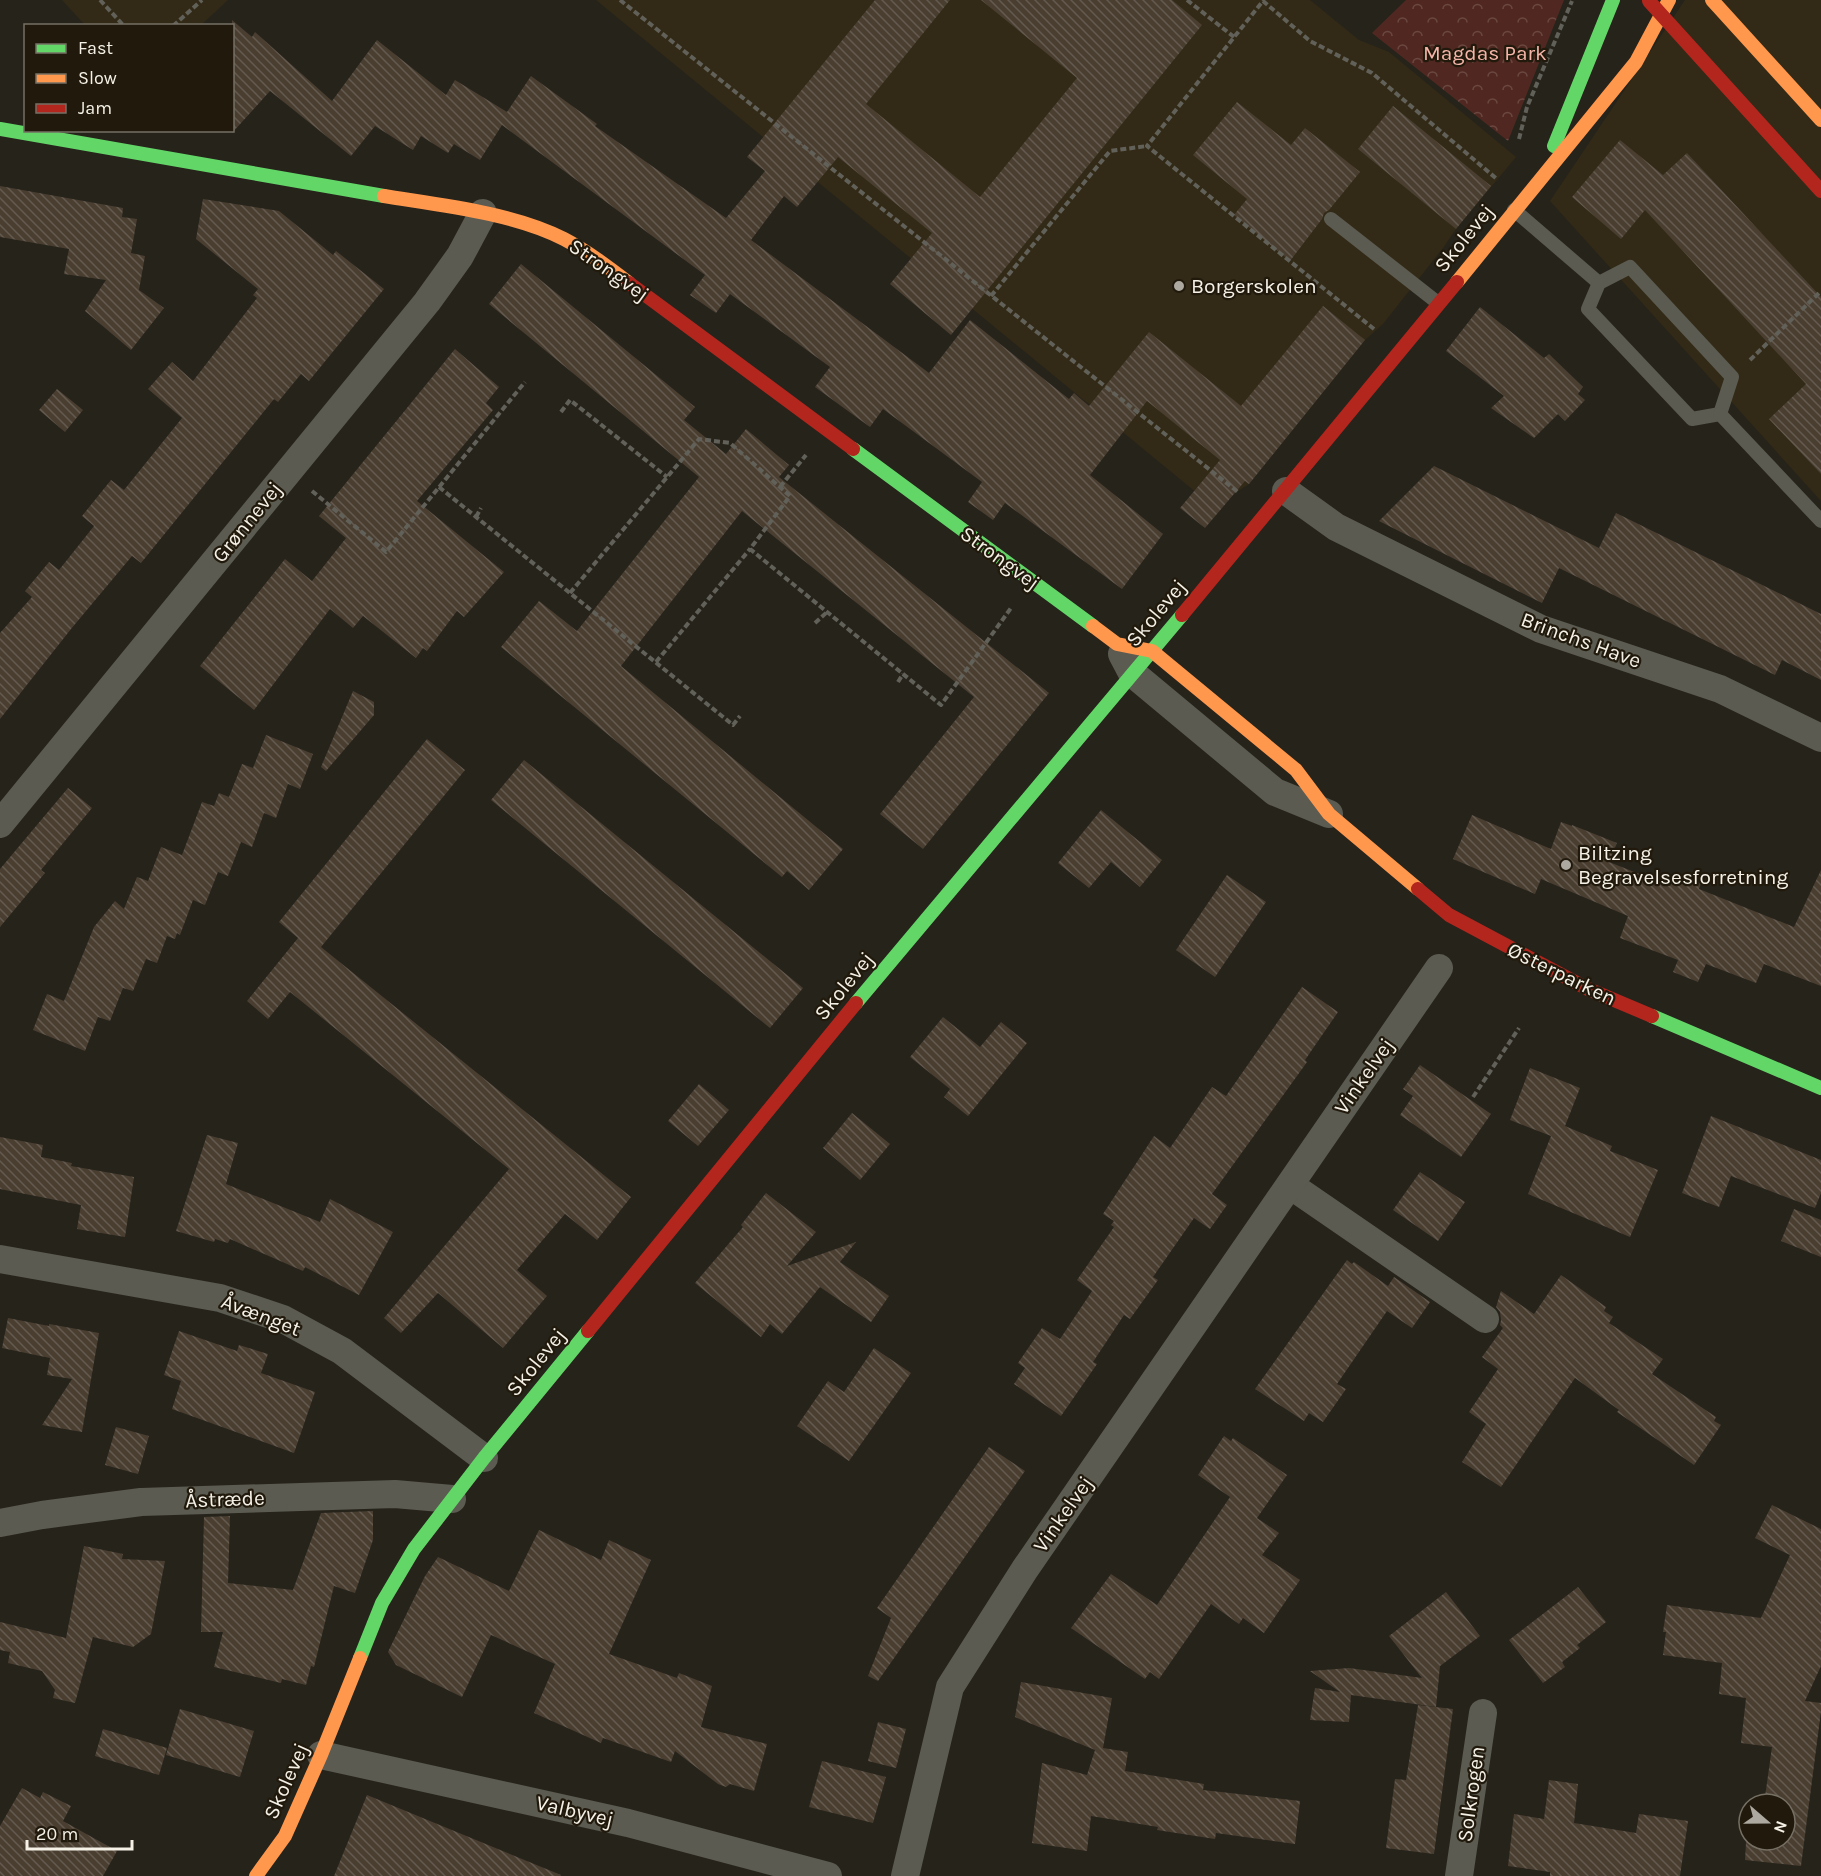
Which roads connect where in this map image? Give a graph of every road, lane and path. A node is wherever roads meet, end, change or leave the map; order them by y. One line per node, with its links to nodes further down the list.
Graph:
1 (100, 0): 11 (path)
2 (202, 0): 12 (path)
3 (620, 0): 24 (path)
4 (1187, 0): 13 (path)
5 (1613, 0): 17 (street, Skolevej)
6 (1648, 0): 10 (street)
7 (1669, 0): 10 (street, Skolevej)
8 (1712, 0): 14 (street)
9 (1263, 1): 13 (path); 19 (path)
10 (1662, 17): 17 (street, Skolevej); 18 (street)
11 (122, 24)
12 (175, 24)
13 (1234, 37): 16 (path)
14 (1821, 120)
15 (0, 129): 20 (street, Strongvej)
16 (1147, 146): 24 (path); 26 (path)
17 (1543, 173): 19 (street, Skolevej)
18 (1821, 191)
19 (1518, 205): 22 (lane); 25 (street, Skolevej)
20 (483, 213): 31 (street, Grønnevej); 40 (street, Strongvej)
21 (1331, 219): 25 (lane)
22 (1599, 282): 27 (lane); 30 (lane)
23 (1821, 291): 27 (path)
24 (991, 296): 36 (path)
25 (1438, 303): 26 (street, Skolevej)
26 (1400, 350): 34 (street, Skolevej)
27 (1732, 377): 30 (lane)
28 (525, 382): 33 (path)
29 (561, 412): 32 (path)
30 (1720, 414): 38 (lane)
31 (289, 471): 33 (path); 53 (street, Grønnevej)
32 (667, 477): 39 (path); 41 (path)
33 (439, 487): 37 (path)
34 (1286, 490): 36 (street, Skolevej); 51 (street, Brinchs Have)
35 (481, 508): 37 (path)
36 (1266, 514): 45 (street, Skolevej)
37 (476, 517): 41 (path)
38 (1821, 521)
39 (750, 549): 42 (path); 46 (path)
40 (1031, 580): 44 (street, Strongvej); 48 (path)
41 (570, 593): 46 (path)
42 (827, 612): 43 (path); 48 (path)
43 (815, 623)
44 (1117, 644): 45 (street, Strongvej); 47 (street, Strongvej)
45 (1152, 651): 47 (street, Skolevej); 52 (street, Østerparken)
46 (656, 662): 50 (path)
47 (1132, 673): 52 (street, Østerparken); 61 (street, Skolevej)
48 (903, 674): 49 (path)
49 (898, 682)
50 (740, 716)
51 (1821, 738)
52 (1329, 814): 56 (street, Østerparken)
53 (0, 824)
54 (1439, 968): 58 (street, Vinkelvej)
55 (1519, 1028): 57 (path)
56 (1821, 1088)
57 (1473, 1097)
58 (1290, 1185): 60 (street); 68 (street, Vinkelvej)
59 (0, 1259): 61 (street, Åvænget)
60 (1485, 1319)
61 (484, 1458): 62 (street, Skolevej)
62 (452, 1499): 63 (street, Åstræde); 65 (street, Skolevej)
63 (0, 1523)
64 (1483, 1713): 69 (street, Solkrogen)
65 (321, 1755): 66 (street, Skolevej); 67 (street, Valbyvej)
66 (256, 1876)
67 (828, 1876)
68 (905, 1876)
69 (1459, 1876)

